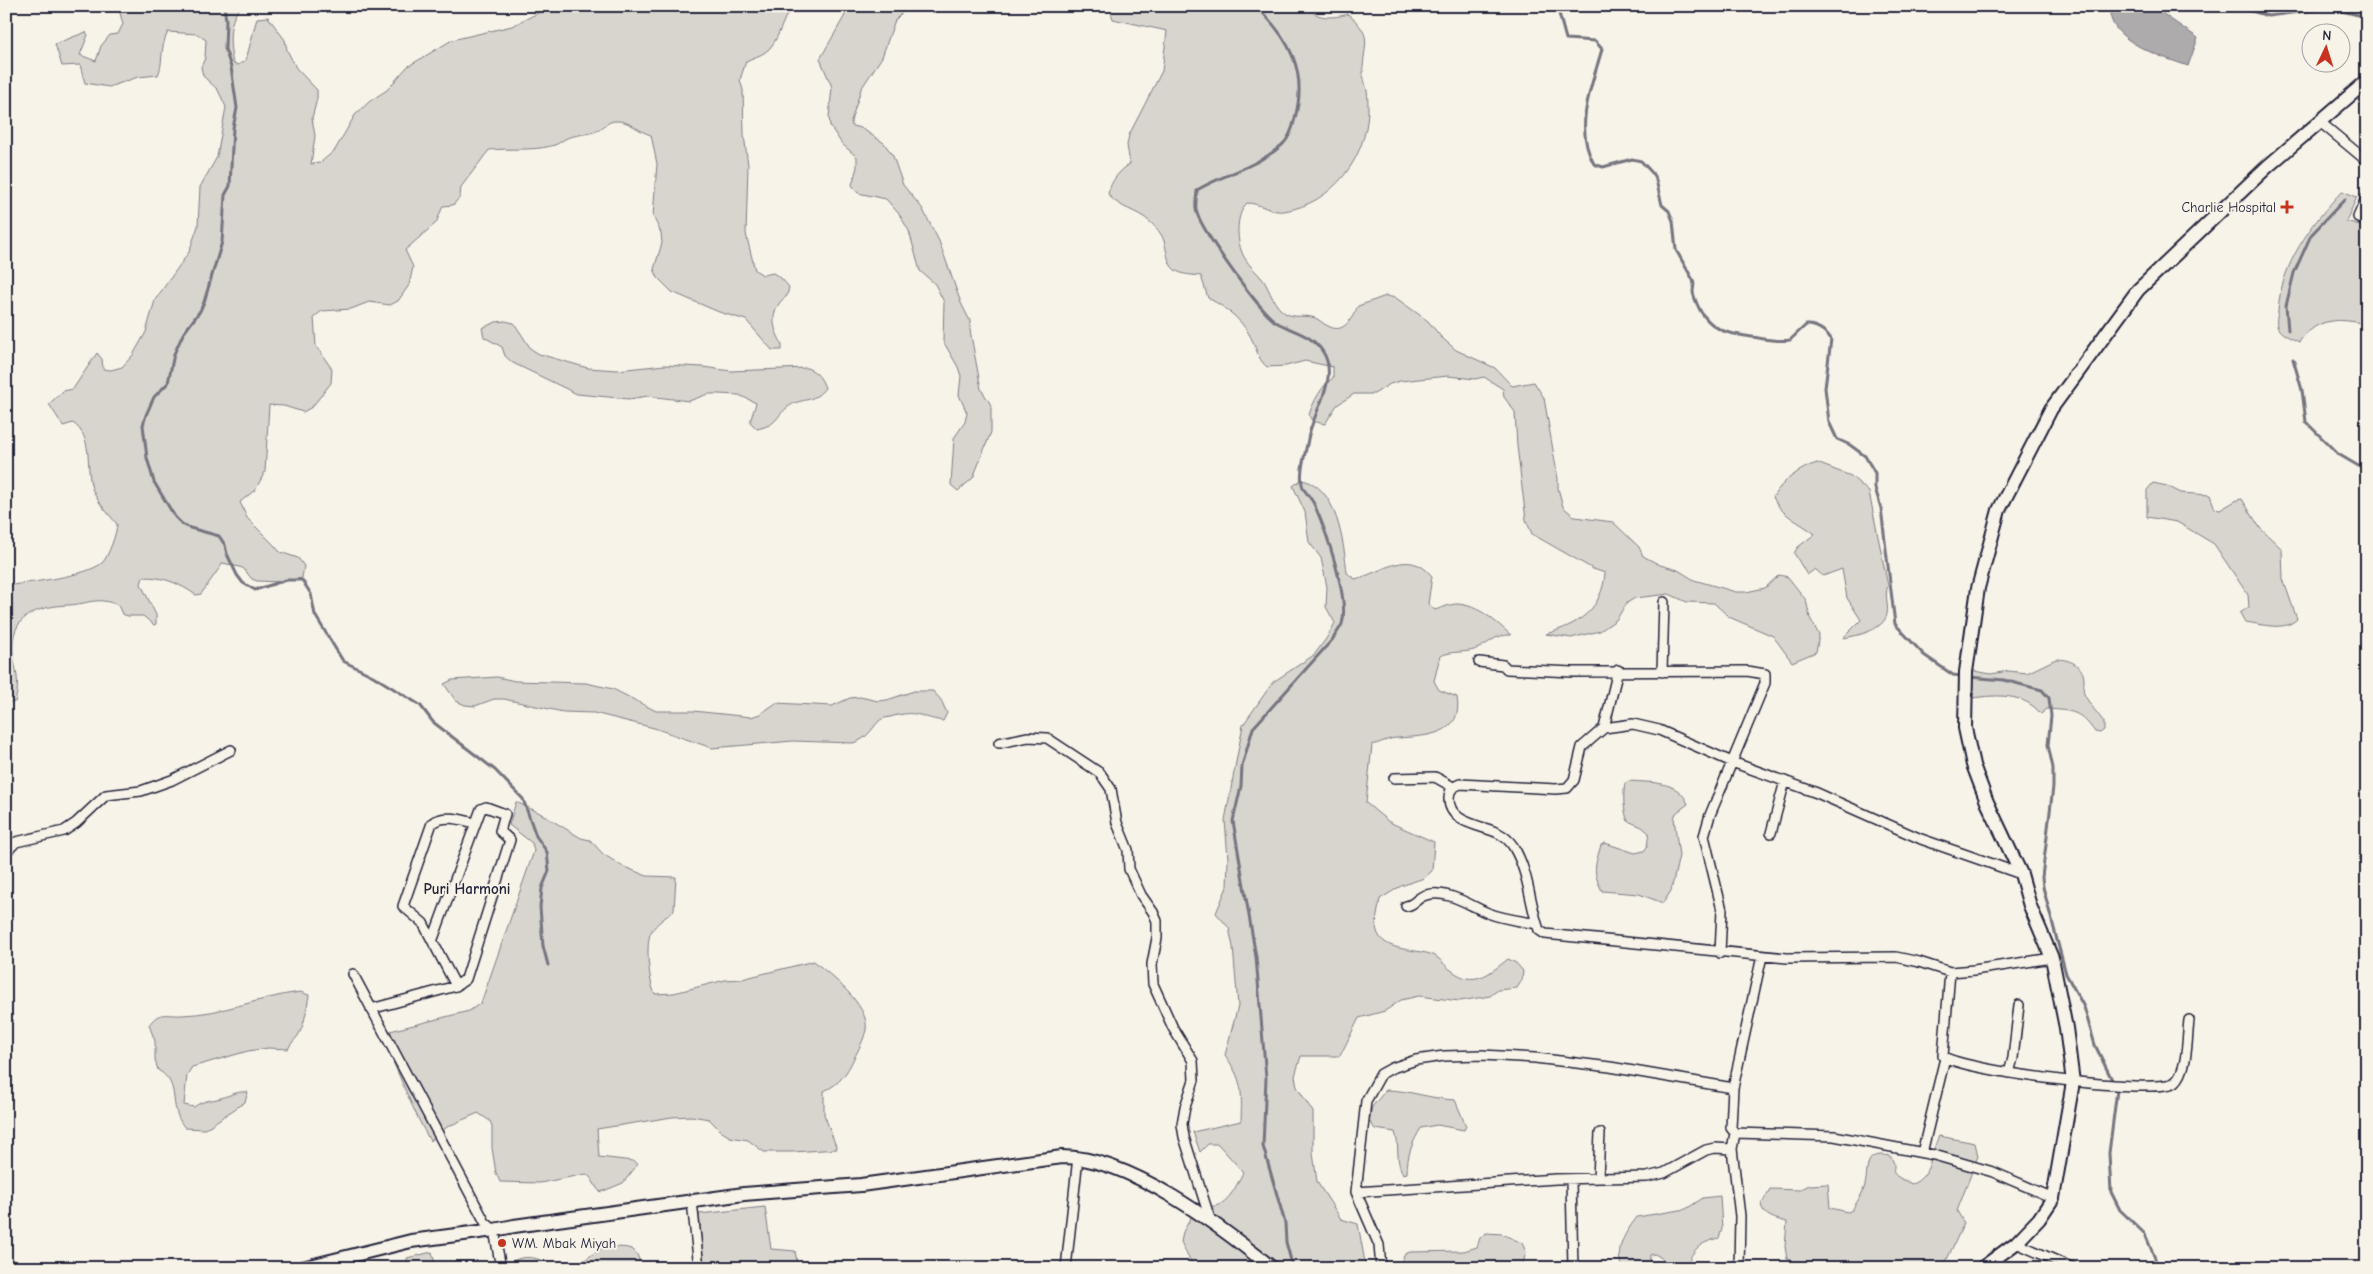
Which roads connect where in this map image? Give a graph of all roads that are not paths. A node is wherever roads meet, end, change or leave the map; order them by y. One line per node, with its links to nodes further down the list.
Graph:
1 (2367, 81): 2 (street)
2 (2320, 122): 3 (street); 20 (street)
3 (2367, 161)
4 (2367, 196): 5 (street)
5 (2367, 221)
6 (1664, 602): 9 (street)
7 (1479, 662): 8 (street)
8 (1618, 670): 9 (street); 10 (street)
9 (1662, 672): 13 (street)
10 (1604, 728): 13 (street); 16 (street)
11 (999, 744): 47 (street)
12 (231, 750): 19 (street)
13 (1732, 762): 15 (street); 24 (street)
14 (1394, 778): 16 (street)
15 (1786, 781): 18 (street); 20 (street)
16 (1453, 787): 22 (street)
17 (475, 823): 23 (street); 23 (street); 29 (street)
18 (1771, 833)
19 (6, 852)
20 (2021, 874): 26 (street)
21 (1406, 906): 22 (street)
22 (1537, 924): 24 (street)
23 (433, 939): 29 (street)
24 (1720, 952): 25 (street)
25 (1762, 956): 27 (street); 36 (street)
26 (2048, 958): 27 (street); 35 (street)
27 (1950, 972): 33 (street)
28 (353, 974): 31 (street)
29 (456, 986): 31 (street)
30 (2019, 1004): 34 (street)
31 (371, 1009): 48 (street)
32 (2188, 1020): 35 (street)
33 (1945, 1058): 34 (street); 40 (street)
34 (2009, 1072): 35 (street)
35 (2073, 1082): 45 (street)
36 (1733, 1088): 37 (street); 44 (street)
37 (1735, 1133): 39 (street); 40 (street)
38 (1600, 1134): 42 (street)
39 (1732, 1149): 42 (street); 58 (street)
40 (1922, 1153): 45 (street)
41 (1078, 1157): 46 (street); 47 (street); 54 (street)
42 (1598, 1178): 43 (street)
43 (1571, 1180): 44 (street); 57 (street)
44 (1356, 1192): 56 (street)
45 (2053, 1198): 49 (street)
46 (692, 1201): 48 (street); 53 (street)
47 (1210, 1219): 55 (street)
48 (494, 1230): 51 (street); 52 (street)
49 (2016, 1243): 50 (street); 59 (street)
50 (2053, 1264): 60 (street)
51 (302, 1268)
52 (501, 1268)
53 (699, 1268)
54 (1066, 1268)
55 (1272, 1268)
56 (1381, 1268)
57 (1573, 1268)
58 (1738, 1268)
59 (1982, 1268)
60 (2072, 1268)

